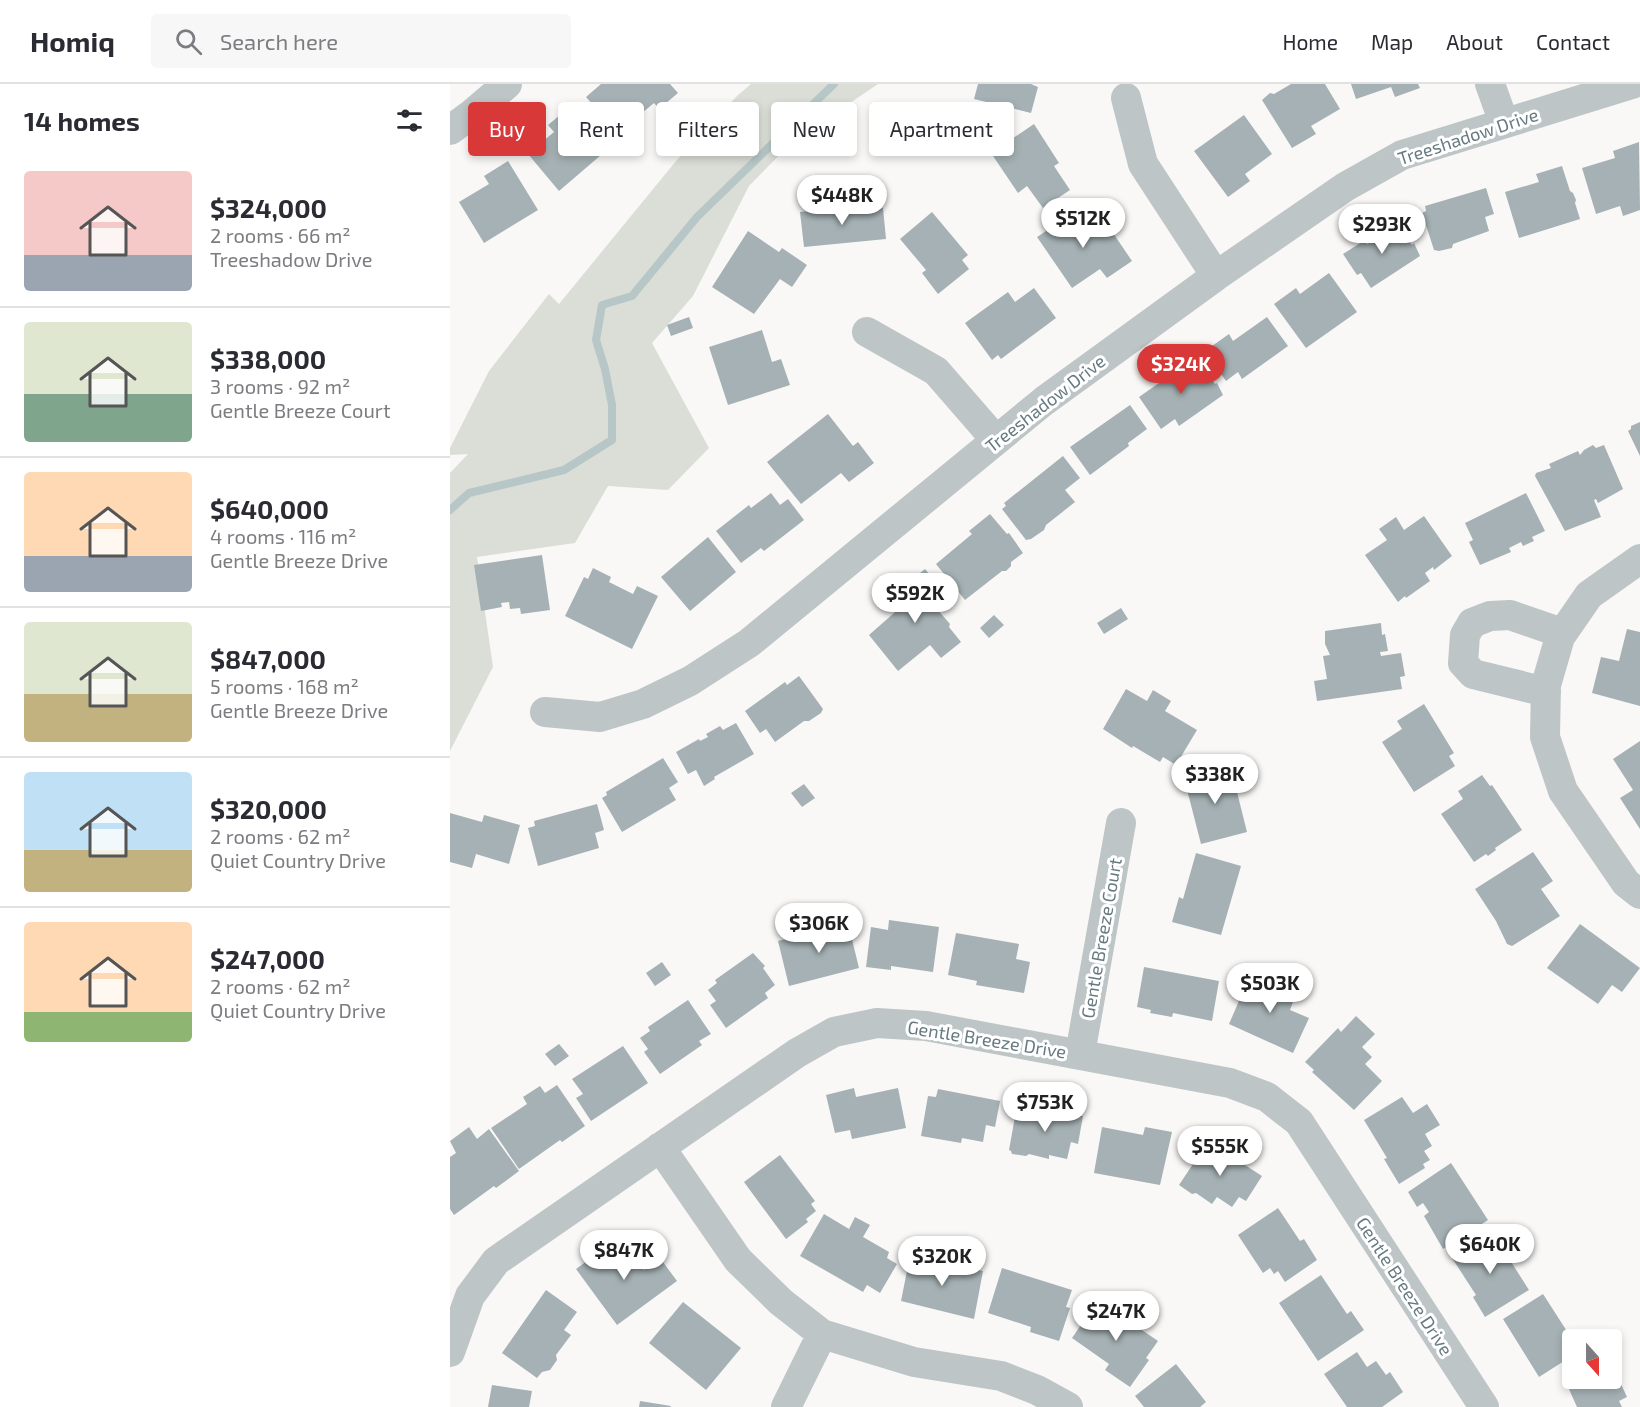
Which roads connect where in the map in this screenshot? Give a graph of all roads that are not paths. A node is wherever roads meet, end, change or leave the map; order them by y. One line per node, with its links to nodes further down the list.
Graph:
1 (507, 84): 6 (street)
2 (1490, 84): 5 (street)
3 (1632, 84): 5 (street, Treeshadow Drive)
4 (1126, 98): 7 (street)
5 (1504, 123): 7 (street, Treeshadow Drive)
6 (450, 129)
7 (1216, 276): 9 (street, Treeshadow Drive)
8 (867, 332): 9 (street)
9 (996, 440): 13 (street, Treeshadow Drive)
10 (1640, 559): 11 (street)
11 (1562, 633): 12 (street); 12 (street)
12 (1546, 692): 15 (street)
13 (545, 712)
14 (1121, 822): 16 (street, Gentle Breeze Court)
15 (1640, 894)
16 (1080, 1054): 17 (street, Gentle Breeze Drive); 22 (street, Gentle Breeze Drive)
17 (660, 1147): 18 (street); 19 (street, Gentle Breeze Drive)
18 (822, 1334): 20 (street); 21 (street)
19 (450, 1352)
20 (786, 1407)
21 (1068, 1407)
22 (1484, 1407)

